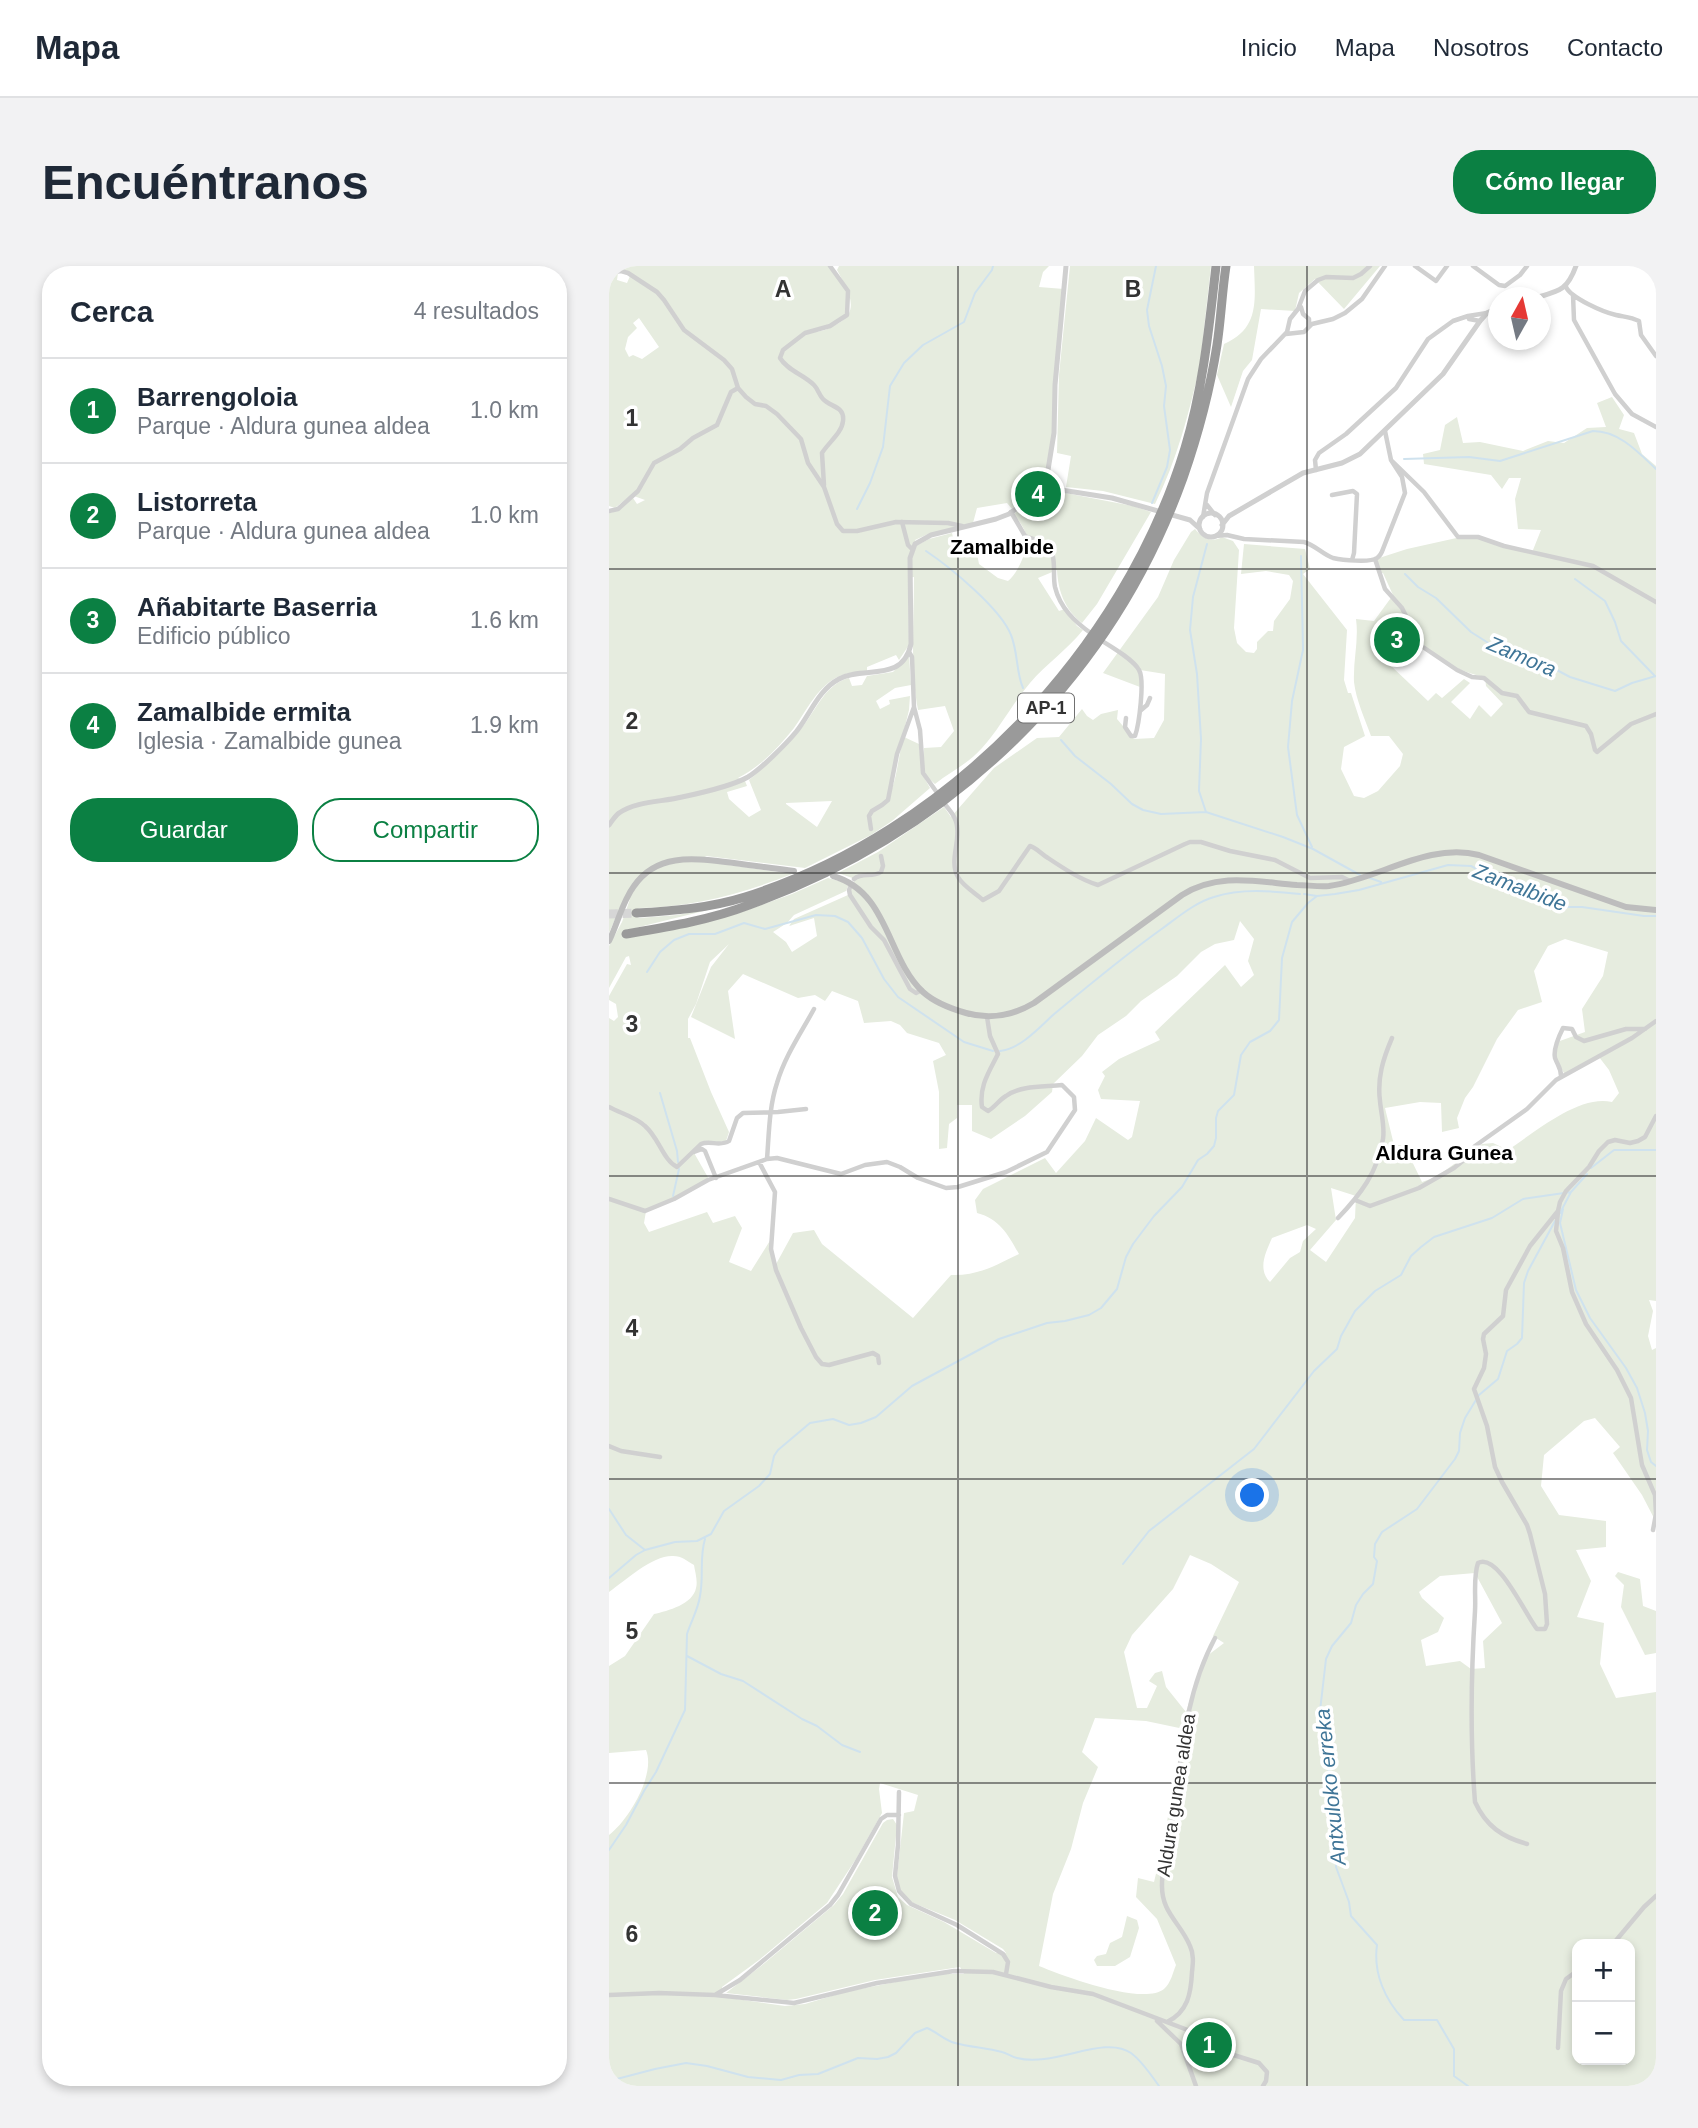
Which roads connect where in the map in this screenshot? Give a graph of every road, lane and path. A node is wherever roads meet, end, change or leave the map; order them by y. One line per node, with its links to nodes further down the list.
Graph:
1 (831, 266): 34 (street)
2 (1066, 266): 33 (street)
3 (1216, 266): 68 (highway, AP-1)
4 (1226, 266): 69 (highway, AP-1)
5 (1370, 266): 16 (street)
6 (1385, 266): 22 (street)
7 (1415, 266): 8 (street)
8 (1447, 266)
9 (1473, 266): 10 (street)
10 (1527, 266)
11 (1577, 266): 13 (street)
12 (609, 273): 28 (street)
13 (1566, 287): 14 (street); 15 (street)
14 (1551, 293)
15 (1573, 295): 27 (street); 29 (street)
16 (1301, 302): 18 (street); 19 (street)
17 (1487, 313): 20 (street); 21 (street)
18 (1294, 314): 19 (street); 23 (street)
19 (1303, 314): 22 (street)
20 (1470, 317): 21 (street); 24 (street); 32 (street)
21 (1480, 320): 24 (street)
22 (1309, 323): 25 (street)
23 (1289, 325): 25 (street); 26 (street)
24 (1474, 329): 30 (street)
25 (1295, 332): 26 (street)
26 (1285, 334): 38 (street)
27 (1656, 356)
28 (738, 387): 34 (street); 39 (street)
29 (1656, 427)
30 (1385, 431): 31 (street); 32 (street)
31 (1391, 460): 52 (street); 54 (street)
32 (1316, 470): 41 (street)
33 (1047, 476): 35 (street); 36 (street)
34 (824, 487): 45 (street)
35 (1038, 487): 36 (street); 40 (street)
36 (1053, 488): 44 (street)
37 (1332, 495): 53 (street)
38 (1206, 501): 42 (street); 43 (street)
39 (609, 511)
40 (1011, 513): 47 (street); 58 (street)
41 (1230, 514): 42 (street); 46 (street)
42 (1216, 515): 43 (street); 46 (street)
43 (1203, 517): 44 (street); 48 (street)
44 (1189, 520): 48 (street)
45 (902, 522): 47 (street); 51 (street)
46 (1222, 526): 49 (street); 50 (street)
47 (965, 527): 51 (street)
48 (1200, 529): 49 (street)
49 (1215, 536): 50 (street)
50 (1230, 536): 53 (street)
51 (912, 549): 55 (street)
52 (1375, 559): 53 (street); 59 (street)
53 (1352, 560)
54 (1656, 602)
55 (909, 652): 57 (street); 61 (street)
56 (1150, 698): 58 (street)
57 (913, 707): 62 (street); 66 (street)
58 (1139, 711): 60 (street)
59 (1656, 714)
60 (1126, 718)
61 (609, 825)
62 (871, 829)
63 (881, 856): 71 (street)
64 (794, 871): 70 (main road)
65 (834, 876): 71 (main road)
66 (1350, 881): 67 (main road); 73 (main road)
67 (1656, 910)
68 (636, 913)
69 (625, 934)
70 (609, 941)
71 (922, 990): 73 (main road)
72 (814, 1009): 80 (street)
73 (987, 1017): 83 (street)
74 (1656, 1021): 75 (street)
75 (1646, 1029): 77 (street); 77 (street)
76 (1392, 1038): 87 (street)
77 (1561, 1077): 87 (street)
78 (609, 1107): 82 (street)
79 (806, 1109): 80 (street)
80 (771, 1111): 82 (street); 83 (street)
81 (1656, 1116): 88 (street)
82 (692, 1152): 85 (street)
83 (767, 1159): 84 (street)
84 (759, 1162): 85 (street); 90 (street)
85 (716, 1178): 86 (street)
86 (609, 1199)
87 (1355, 1200): 89 (street)
88 (1558, 1212): 93 (street); 97 (street)
89 (1338, 1218)
90 (879, 1363)
91 (609, 1446): 92 (street)
92 (660, 1457)
93 (1653, 1530)
94 (1215, 1638): 105 (street, Aldura gunea aldea)
95 (899, 1792): 96 (street)
96 (899, 1815): 100 (street); 103 (street)
97 (1527, 1844)
98 (1656, 1896): 99 (street)
99 (1617, 1939)
100 (1006, 1974): 103 (street); 104 (street)
101 (1572, 1975): 106 (street)
102 (609, 1995): 103 (street)
103 (715, 1995)
104 (1154, 2018): 105 (street); 107 (street)
105 (1166, 2022): 108 (street)
106 (1558, 2048)
107 (1196, 2086)
108 (1263, 2086)

